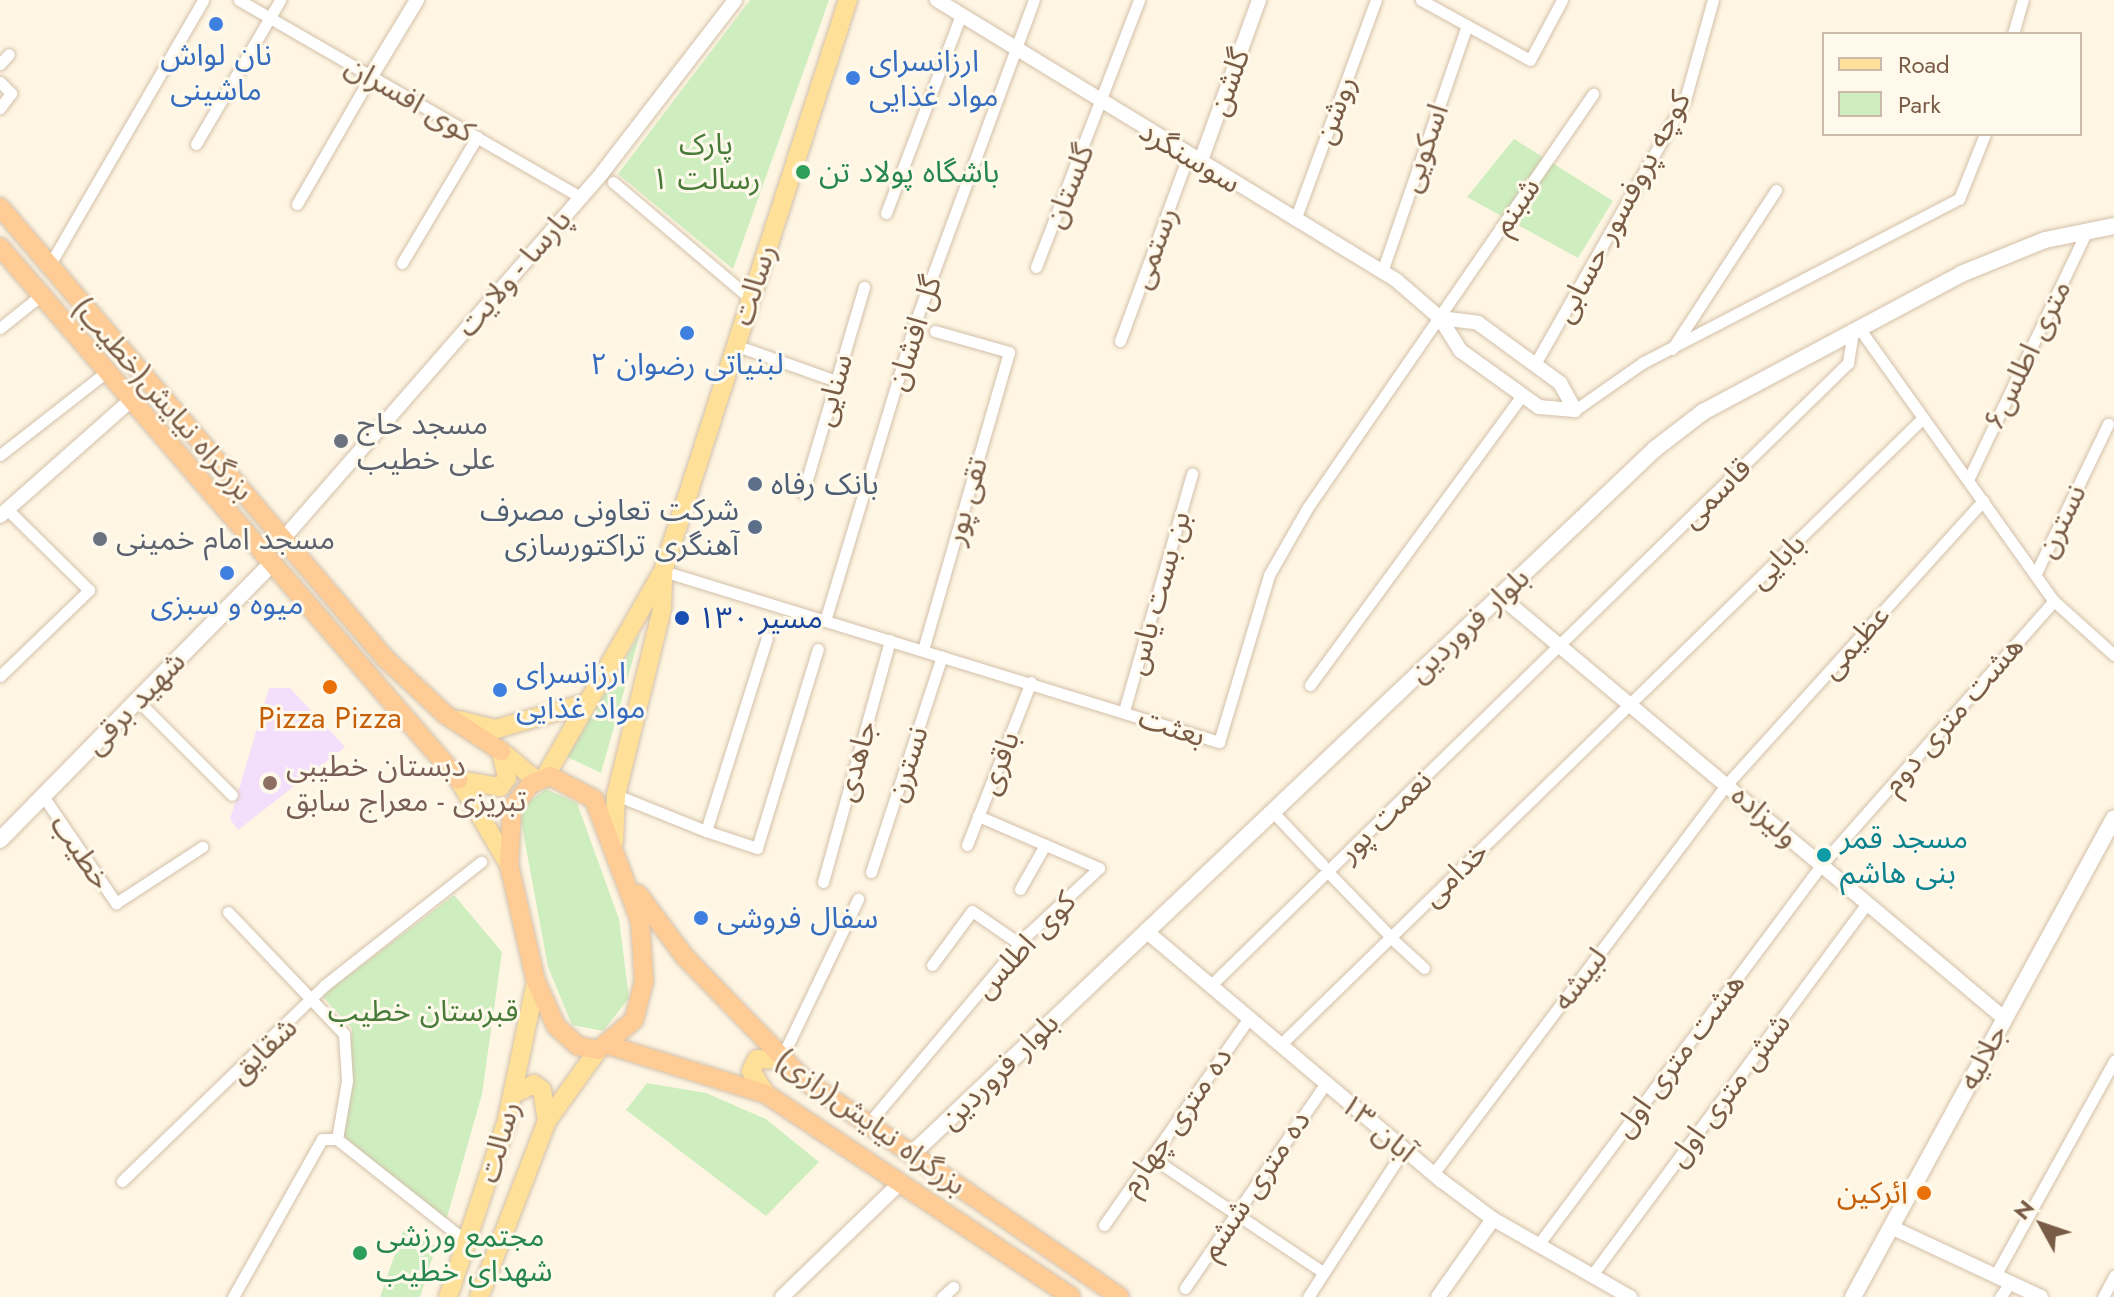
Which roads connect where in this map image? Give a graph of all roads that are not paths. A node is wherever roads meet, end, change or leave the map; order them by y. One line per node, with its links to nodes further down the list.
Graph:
1 (203, 0): 45 (street)
2 (239, 0): 19 (street, کوی افسران)
3 (280, 0): 19 (street)
4 (417, 0): 25 (street)
5 (735, 0): 36 (street, پارسا - ولایت)
6 (848, 0): 50 (main road, رسالت)
7 (937, 0): 18 (street, سوسنگرد)
8 (1034, 0): 22 (street, گل افشان)
9 (1139, 0): 28 (street, گلستان)
10 (1259, 0): 33 (street, گلشن)
11 (1376, 0): 40 (street, روشن)
12 (1421, 0): 17 (street)
13 (1448, 0): 17 (street)
14 (1562, 0): 20 (street)
15 (1713, 0): 58 (street, کوچه پروفسور حسابی)
16 (2023, 0): 21 (street)
17 (1442, 12): 20 (street)
18 (961, 14): 22 (street, سوسنگرد); 39 (street)
19 (270, 18): 25 (street, کوی افسران); 32 (street)
20 (1467, 25): 47 (street, اسکویی)
21 (2014, 32)
22 (1017, 50): 28 (street, سوسنگرد); 78 (street, گل افشان)
23 (9, 54): 24 (street)
24 (0, 64)
25 (371, 76): 31 (street, کوی افسران); 37 (street)
26 (0, 82): 29 (street)
27 (1593, 94): 51 (street, شبنم)
28 (1101, 104): 33 (street, سوسنگرد); 46 (street, گلستان)
29 (0, 108)
30 (1984, 136): 57 (street)
31 (477, 137): 36 (street, کوی افسران); 44 (street)
32 (196, 144)
33 (1194, 159): 40 (street, سوسنگرد); 55 (street, رستمی)
34 (613, 182): 50 (street)
35 (1776, 190): 57 (street)
36 (580, 197): 72 (street, پارسا - ولایت)
37 (297, 204)
38 (0, 207): 45 (highway, بزرگراه نیایش(خطیب))
39 (886, 213)
40 (1295, 220): 47 (street, سوسنگرد)
41 (2114, 226): 42 (main road, بلوار فروردین)
42 (2087, 231): 53 (main road, بلوار فروردین); 68 (street, ۶متری اطلس)
43 (0, 247): 49 (highway, بزرگراه نیایش(خطیب))
44 (402, 263)
45 (49, 266): 72 (highway, بزرگراه نیایش(خطیب))
46 (1036, 267)
47 (1382, 272): 51 (street, سوسنگرد)
48 (864, 287): 60 (street, سنایی)
49 (40, 296): 52 (street); 59 (highway, بزرگراه نیایش(خطیب))
50 (750, 298): 56 (main road, رسالت)
51 (1440, 318): 58 (street, سوسنگرد); 61 (street, سوسنگرد); 92 (street, بعثت)
52 (0, 328)
53 (1856, 329): 64 (street); 76 (main road, بلوار فروردین); 81 (street, قاسمی)
54 (935, 331): 83 (street, تقی پور)
55 (1120, 341)
56 (735, 345): 60 (street); 74 (main road, رسالت)
57 (1672, 349): 63 (street)
58 (1535, 364): 63 (street, سوسنگرد)
59 (105, 373): 62 (highway, بزرگراه نیایش(خطیب)); 66 (street)
60 (836, 381): 69 (street, سنایی)
61 (1522, 395): 63 (street, سوسنگرد); 88 (street)
62 (129, 402): 71 (street); 73 (highway, بزرگراه نیایش(خطیب))
63 (1575, 410)
64 (1923, 418): 68 (street); 91 (street, بابایی)
65 (2108, 424): 75 (street, نسترن)
66 (0, 455)
67 (1192, 474): 92 (street, بن بست یاس)
68 (1968, 480): 70 (street)
69 (803, 493)
70 (1983, 501): 75 (street); 97 (street, عظیمی)
71 (4, 512): 86 (street)
72 (283, 539): 93 (highway, بزرگراه نیایش(خطیب))
73 (270, 565): 89 (main road, شهید برقی); 96 (highway, بزرگراه نیایش(خطیب))
74 (663, 571): 78 (street, بعثت); 90 (main road, رسالت); 99 (main road, رسالت)
75 (2035, 575): 77 (street)
76 (1500, 596): 81 (street, ولیزاده); 101 (main road, بلوار فروردین)
77 (2054, 601): 84 (street); 113 (street, هشت متری دوم)
78 (825, 621): 80 (street, بعثت)
79 (767, 638): 104 (street)
80 (890, 640): 83 (street, بعثت); 117 (street, جاهدی)
81 (1562, 647): 91 (street, ولیزاده); 114 (street, نعمت پور)
82 (818, 649): 104 (street)
83 (923, 650): 85 (street, بعثت)
84 (2114, 655)
85 (942, 656): 87 (street, بعثت); 115 (street, نسترن)
86 (0, 676)
87 (1031, 682): 92 (street, بعثت); 102 (street, باقری)
88 (1310, 685)
89 (137, 700): 98 (street); 100 (main road, شهید برقی)
90 (586, 703): 93 (main road); 95 (main road, رسالت)
91 (1631, 704): 97 (street, ولیزاده); 123 (street, خدامی)
92 (1124, 711)
93 (446, 715): 94 (highway, بزرگراه نیایش(خطیب))
94 (501, 751): 95 (main road); 96 (main road)
95 (540, 779): 107 (highway); 112 (highway, بزرگراه نیایش(رازی))
96 (459, 780): 112 (main road)
97 (1727, 784): 113 (street, ولیزاده); 145 (street, لبیشه)
98 (232, 795)
99 (616, 795): 104 (street); 107 (main road, رسالت)
100 (43, 796): 106 (main road, شهید برقی); 110 (street, خطیب)
101 (1272, 811): 114 (street); 122 (main road, بلوار فروردین)
102 (978, 816): 108 (street, باقری); 109 (street, کوی اطلس)
103 (2114, 818): 105 (main road, جلالیه)
104 (706, 831)
105 (2110, 837): 131 (main road, جلالیه)
106 (0, 840)
107 (614, 842): 116 (highway)
108 (967, 845)
109 (1045, 845): 118 (street); 124 (street, کوی اطلس)
110 (202, 847)
111 (481, 862): 129 (street, شقایق)
112 (509, 865): 127 (highway, بزرگراه نیایش(رازی))
113 (1821, 865): 120 (street, ولیزاده); 153 (street, هشت متری اول)
114 (1325, 868): 123 (street); 128 (street, نعمت پور)
115 (871, 872)
116 (624, 875): 133 (highway); 134 (highway, بزرگراه نیایش(رازی))
117 (823, 882)
118 (1020, 889)
119 (858, 899): 134 (street)
120 (1867, 904): 131 (street, ولیزاده); 156 (street, شش متری اول)
121 (228, 912): 129 (street)
122 (1146, 931): 128 (street, ۱۳ آبان); 143 (main road, بلوار فروردین)
123 (1389, 935): 126 (street); 132 (street, خدامی)
124 (1020, 944): 125 (street); 140 (street, کوی اطلس)
125 (932, 965)
126 (1424, 968)
127 (536, 982): 133 (highway, بزرگراه نیایش(رازی)); 137 (main road, رسالت)
128 (1210, 986): 130 (street, ۱۳ آبان)
129 (312, 1004): 141 (street); 146 (street, شقایق)
130 (1249, 1018): 132 (street, ۱۳ آبان); 144 (street, ده متری چهارم)
131 (2004, 1018): 151 (main road, جلالیه)
132 (1280, 1045): 136 (street, ۱۳ آبان)
133 (604, 1048): 138 (highway, بزرگراه نیایش(رازی)); 139 (main road, رسالت)
134 (781, 1060): 138 (main road); 140 (highway, بزرگراه نیایش(رازی))
135 (2114, 1061): 155 (street)
136 (1326, 1083): 142 (street, ۱۳ آبان); 148 (street, ده متری ششم)
137 (513, 1094): 139 (main road); 152 (main road, رسالت)
138 (766, 1094): 147 (highway, بزرگراه نیایش(رازی))
139 (547, 1121): 164 (main road, رسالت)
140 (867, 1125): 143 (highway, بزرگراه نیایش(رازی))
141 (337, 1139): 152 (street); 162 (street)
142 (1404, 1149): 145 (street, ۱۳ آبان); 154 (street)
143 (911, 1155): 167 (highway, بزرگراه نیایش(رازی))
144 (1151, 1157): 148 (street); 150 (street, ده متری چهارم)
145 (1433, 1174): 149 (street, ۱۳ آبان)
146 (122, 1181)
147 (901, 1182): 161 (street); 166 (highway, بزرگراه نیایش(رازی))
148 (1236, 1214): 154 (street); 160 (street, ده متری ششم)
149 (1493, 1219): 153 (street, ۱۳ آبان); 169 (street)
150 (1104, 1225)
151 (1893, 1228): 155 (street); 171 (main road, جلالیه)
152 (468, 1243): 163 (main road, رسالت)
153 (1538, 1245): 156 (street, ۱۳ آبان)
154 (1324, 1273): 168 (street)
155 (1996, 1274): 158 (street)
156 (1592, 1275): 170 (street, ۱۳ آبان)
157 (2114, 1276): 174 (street)
158 (2011, 1282): 172 (street); 173 (street)
159 (953, 1287): 165 (street)
160 (1185, 1288)
161 (790, 1295)
162 (233, 1297)
163 (448, 1297)
164 (479, 1297)
165 (942, 1297)
166 (1071, 1297)
167 (1120, 1297)
168 (1308, 1297)
169 (1438, 1297)
170 (1630, 1297)
171 (1853, 1297)
172 (2000, 1297)
173 (2041, 1297)
174 (2103, 1297)

